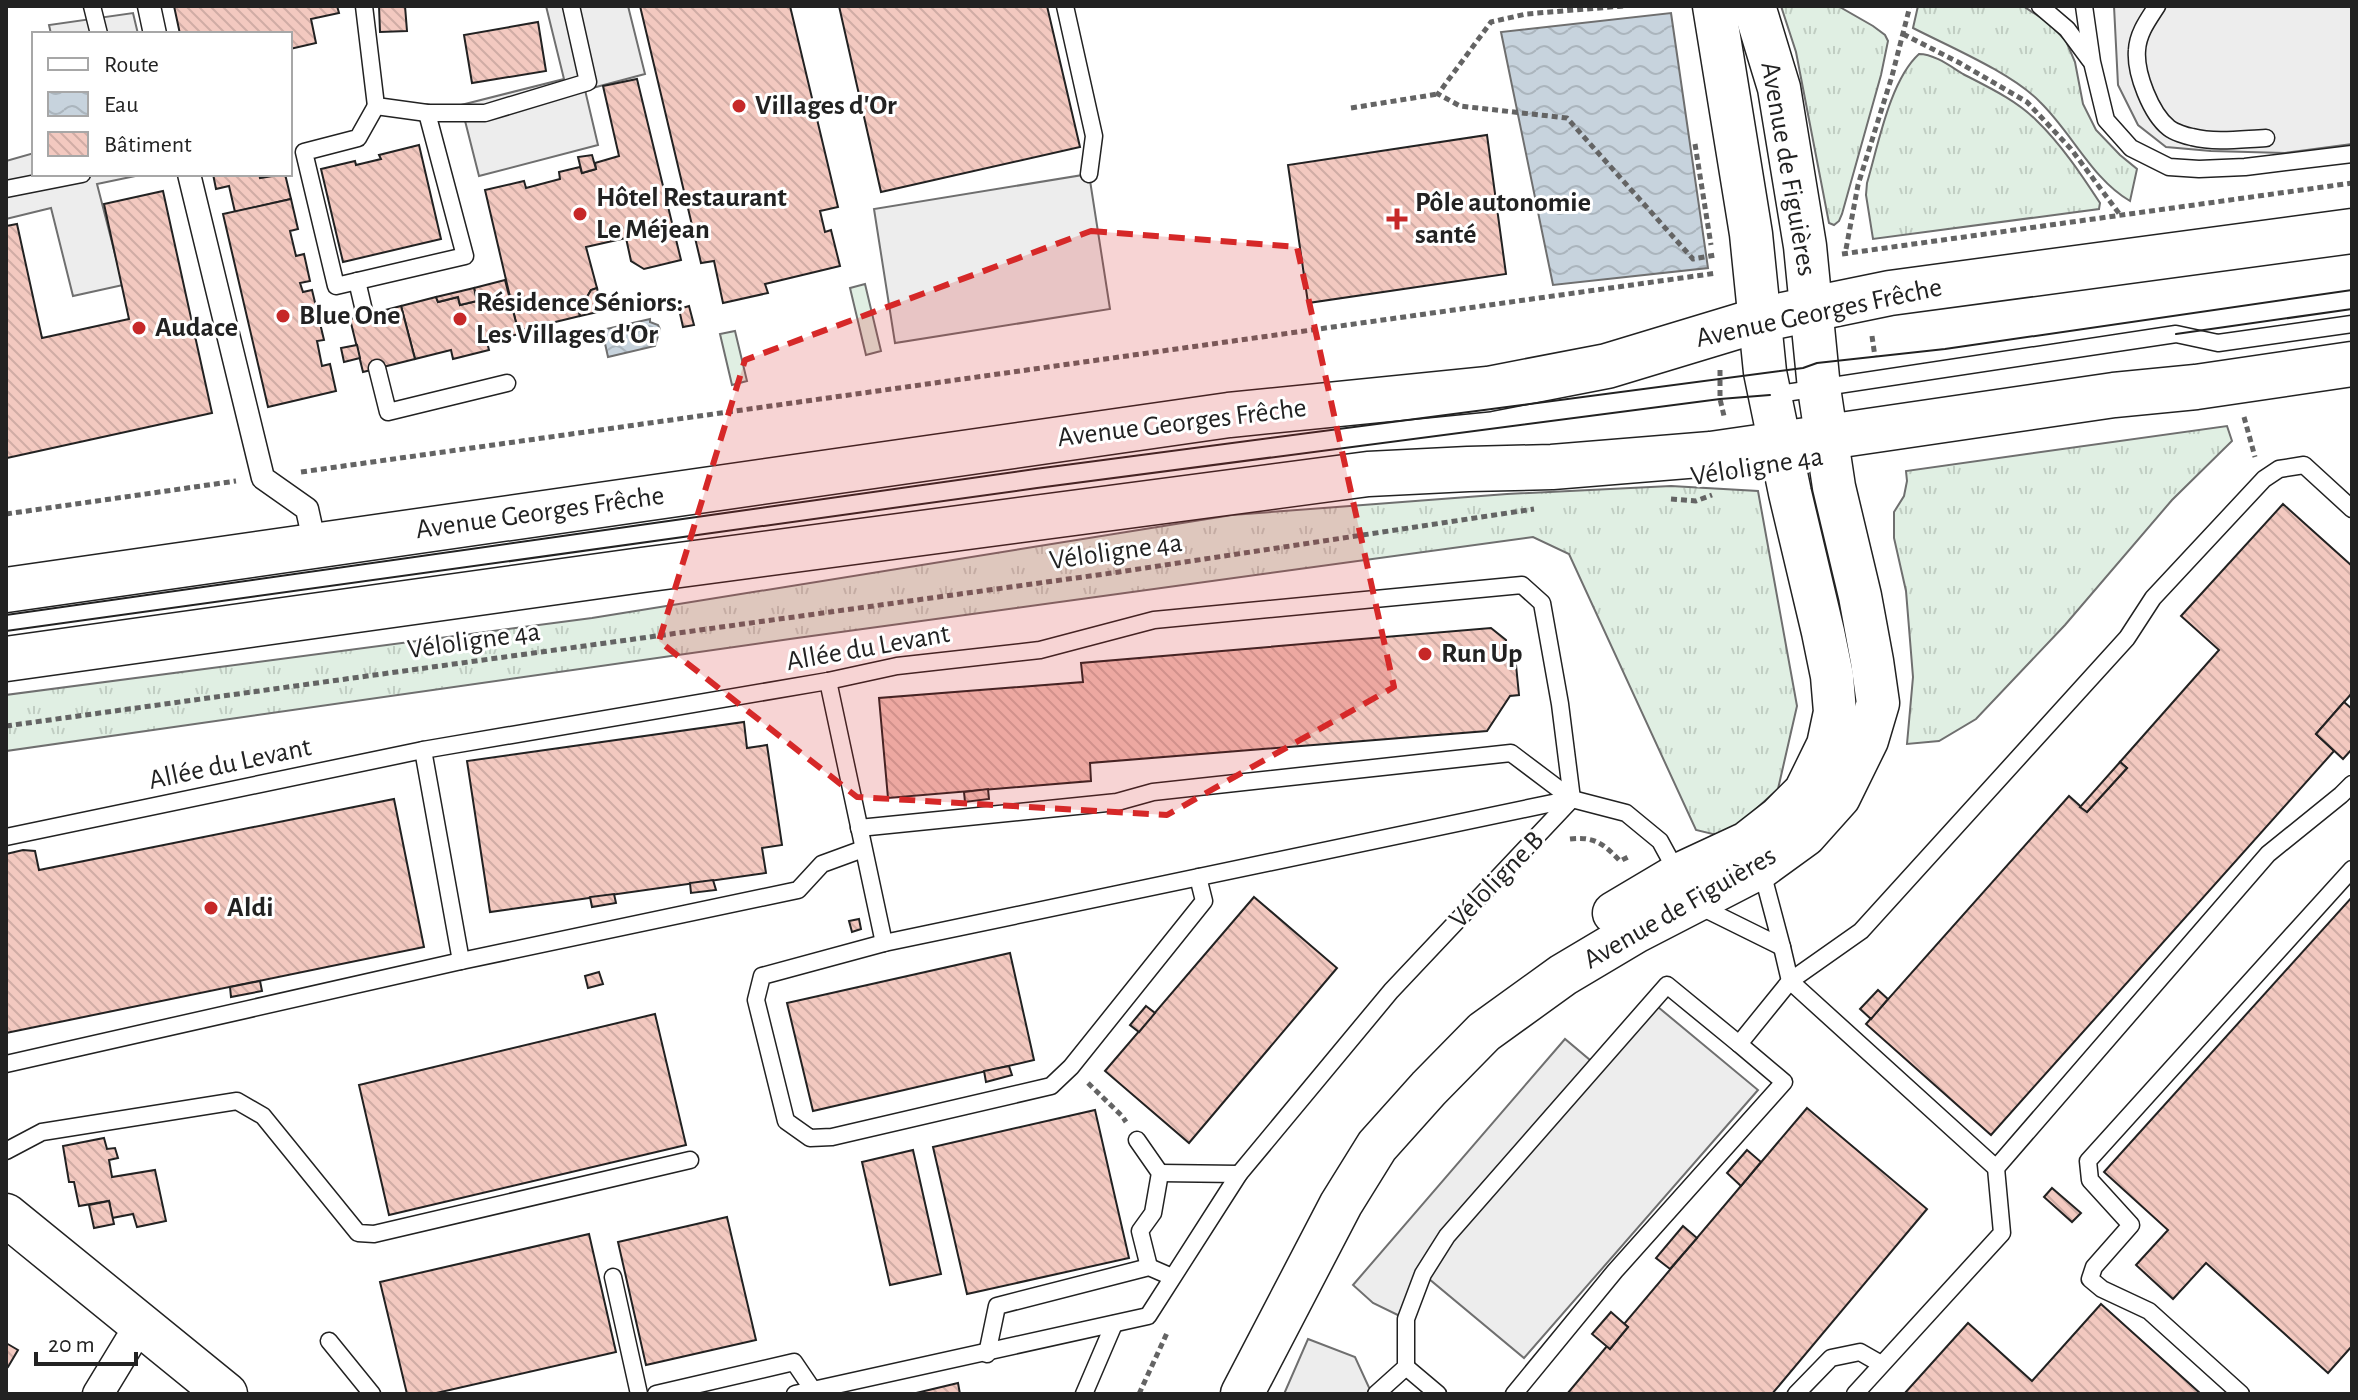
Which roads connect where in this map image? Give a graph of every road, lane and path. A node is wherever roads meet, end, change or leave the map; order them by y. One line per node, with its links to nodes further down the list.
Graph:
1 (92, 6): 13 (lane)
2 (149, 6): 14 (street)
3 (364, 6): 18 (lane)
4 (571, 6): 20 (lane)
5 (1065, 6): 23 (lane)
6 (1623, 6): 17 (path)
7 (1910, 6): 15 (path)
8 (2040, 6): 16 (lane)
9 (2084, 6): 16 (lane)
10 (2157, 6): 22 (lane)
11 (1756, 17): 30 (main road, Avenue de Figuières)
12 (1716, 21): 31 (main road, Avenue de Figuières)
13 (98, 32)
14 (155, 32)
15 (1903, 34): 28 (path); 30 (path)
16 (2092, 62): 22 (lane)
17 (1438, 94): 19 (path); 31 (path)
18 (376, 106): 20 (lane); 32 (lane)
19 (1351, 108)
20 (427, 113): 32 (lane)
21 (2352, 154): 22 (lane)
22 (2245, 167)
23 (1089, 174)
24 (72, 176): 27 (lane)
25 (189, 176): 47 (street)
26 (2352, 183): 28 (path)
27 (6, 189)
28 (2121, 216): 30 (path)
29 (2352, 231): 33 (main road, Avenue Georges Frêche)
30 (1825, 257): 33 (main road, Avenue de Figuières)
31 (1742, 263): 35 (main road, Avenue de Figuières); 37 (path); 47 (path)
32 (357, 281): 34 (lane)
33 (1812, 311): 35 (main road, Avenue Georges Frêche); 41 (main road, Avenue de Figuières)
34 (365, 315)
35 (1759, 320): 37 (main road, Avenue Georges Frêche); 42 (main road, Avenue de Figuières)
36 (2352, 324): 41 (lane)
37 (1713, 333): 46 (path); 53 (main road, Avenue Georges Frêche)
38 (2352, 364): 44 (main road)
39 (377, 368): 40 (lane)
40 (507, 383)
41 (1819, 388): 42 (lane); 44 (main road, Avenue de Figuières)
42 (1770, 395): 45 (main road, Avenue de Figuières)
43 (2244, 416): 48 (path)
44 (1828, 438): 45 (main road); 65 (main road, Avenue de Figuières)
45 (1780, 445): 46 (main road); 67 (main road, Avenue de Figuières)
46 (1734, 470): 49 (path, Véloligne 4a); 55 (main road)
47 (263, 478): 52 (path); 53 (street)
48 (2264, 479): 51 (lane); 72 (lane)
49 (1669, 499)
50 (1538, 509): 57 (path, Véloligne 4a)
51 (2352, 509)
52 (6, 514)
53 (315, 545): 54 (main road, Avenue Georges Frêche)
54 (6, 590)
55 (6, 659)
56 (828, 681): 58 (lane, Allée du Levant); 60 (lane, Allée du Levant); 61 (lane)
57 (6, 726)
58 (423, 750): 62 (lane, Allée du Levant); 71 (lane)
59 (2352, 784): 79 (lane)
60 (1572, 799): 61 (lane); 67 (lane); 68 (lane); 81 (lane)
61 (859, 828): 64 (lane)
62 (6, 837)
63 (1562, 840): 67 (path, Véloligne B)
64 (863, 849): 69 (lane); 71 (lane)
65 (1761, 867): 67 (main road, Avenue de Figuières); 70 (lane)
66 (2352, 869): 109 (lane)
67 (1677, 873): 70 (lane); 103 (main road, Avenue de Figuières); 104 (main road, Avenue de Figuières)
68 (1198, 877): 69 (lane); 75 (lane)
69 (884, 943): 75 (lane)
70 (1782, 947): 72 (lane)
71 (461, 961): 74 (lane)
72 (1790, 981): 73 (lane); 79 (lane)
73 (1739, 1044): 92 (lane); 94 (lane)
74 (6, 1064)
75 (1071, 1067): 76 (path)
76 (1137, 1140): 80 (lane)
77 (6, 1151): 78 (lane)
78 (690, 1160)
79 (1996, 1168): 91 (lane)
80 (1160, 1173): 81 (lane); 83 (lane)
81 (1239, 1174): 85 (lane)
82 (6, 1215): 88 (main road)
83 (1149, 1267): 85 (lane); 90 (lane)
84 (613, 1277): 98 (lane)
85 (1172, 1277): 87 (lane)
86 (1173, 1322): 102 (path)
87 (1114, 1324): 90 (lane); 101 (lane)
88 (142, 1327): 95 (street); 96 (main road)
89 (329, 1341): 97 (lane)
90 (987, 1354): 93 (lane)
91 (1881, 1364): 107 (lane); 108 (lane)
92 (1406, 1367): 105 (lane); 106 (lane)
93 (813, 1390): 99 (lane); 100 (lane)
94 (1518, 1393)
95 (98, 1394)
96 (226, 1394)
97 (372, 1394)
98 (639, 1394)
99 (656, 1394)
100 (795, 1394)
101 (1084, 1394)
102 (1139, 1394)
103 (1212, 1394)
104 (1242, 1394)
105 (1376, 1394)
106 (1438, 1394)
107 (1796, 1394)
108 (1855, 1394)
109 (2241, 1394)

